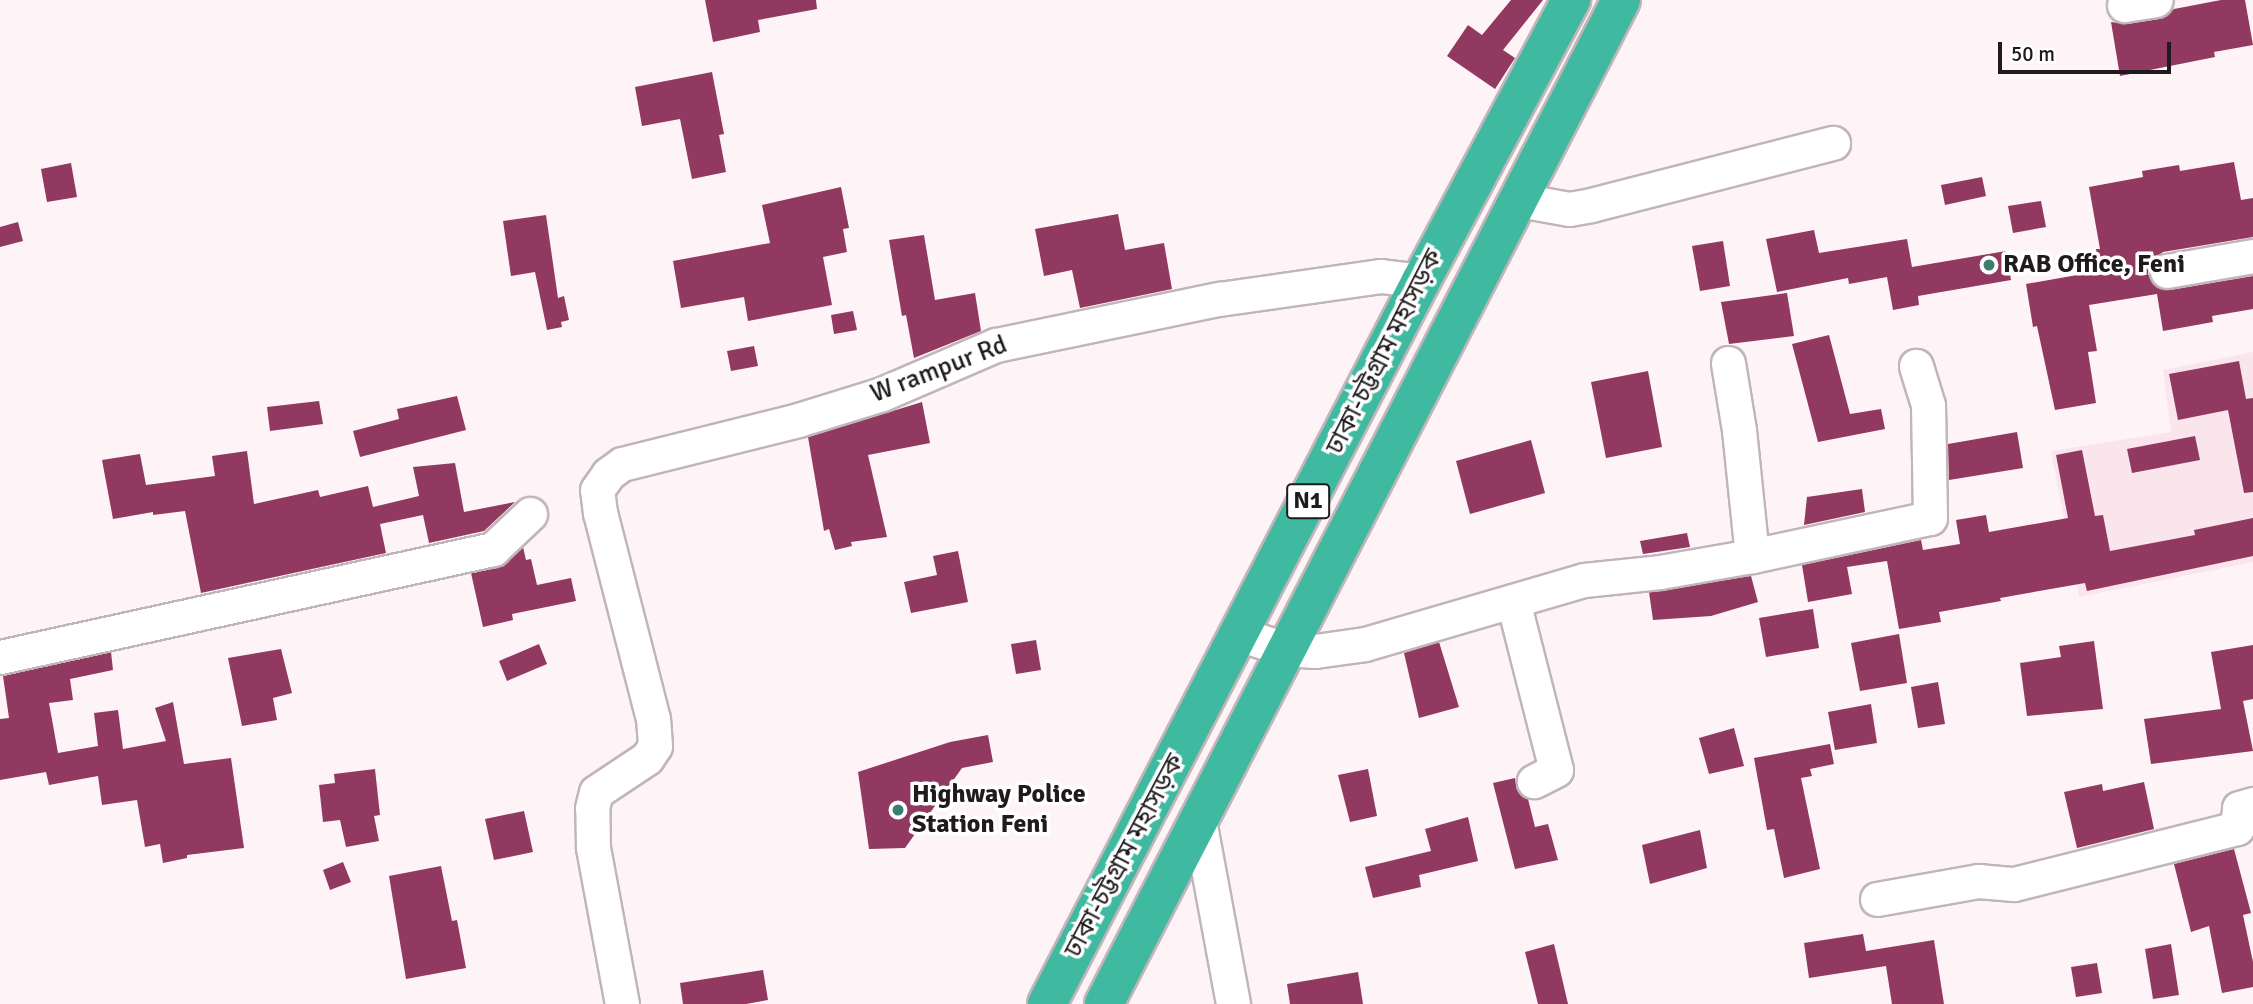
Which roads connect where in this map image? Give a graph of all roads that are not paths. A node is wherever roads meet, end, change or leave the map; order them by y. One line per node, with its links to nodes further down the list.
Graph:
1 (1571, 0): 9 (highway, ঢাকা-চট্টগ্রাম মহাসড়ক / N1)
2 (1621, 0): 6 (highway, ঢাকা-চট্টগ্রাম মহাসড়ক / N1)
3 (2156, 0): 4 (street)
4 (2124, 5)
5 (1833, 143): 6 (street)
6 (1519, 200): 16 (highway, ঢাকা-চট্টগ্রাম মহাসড়ক / N1)
7 (2253, 256): 8 (street)
8 (2167, 271)
9 (1421, 281): 15 (highway, ঢাকা-চট্টগ্রাম মহাসড়ক / N1); 22 (street, W rampur Rd)
10 (1728, 363): 13 (street)
11 (1916, 366): 13 (street)
12 (530, 514): 17 (street)
13 (1752, 556): 14 (street)
14 (1513, 601): 16 (street); 18 (street)
15 (1241, 635): 16 (street); 23 (highway, ঢাকা-চট্টগ্রাম মহাসড়ক / N1)
16 (1286, 649): 20 (highway, ঢাকা-চট্টগ্রাম মহাসড়ক / N1)
17 (0, 657)
18 (1534, 781)
19 (2253, 804): 21 (street)
20 (1199, 820): 24 (highway, ঢাকা-চট্টগ্রাম মহাসড়ক / N1); 25 (street)
21 (1877, 899)
22 (622, 1004)
23 (1048, 1004)
24 (1104, 1004)
25 (1233, 1004)

